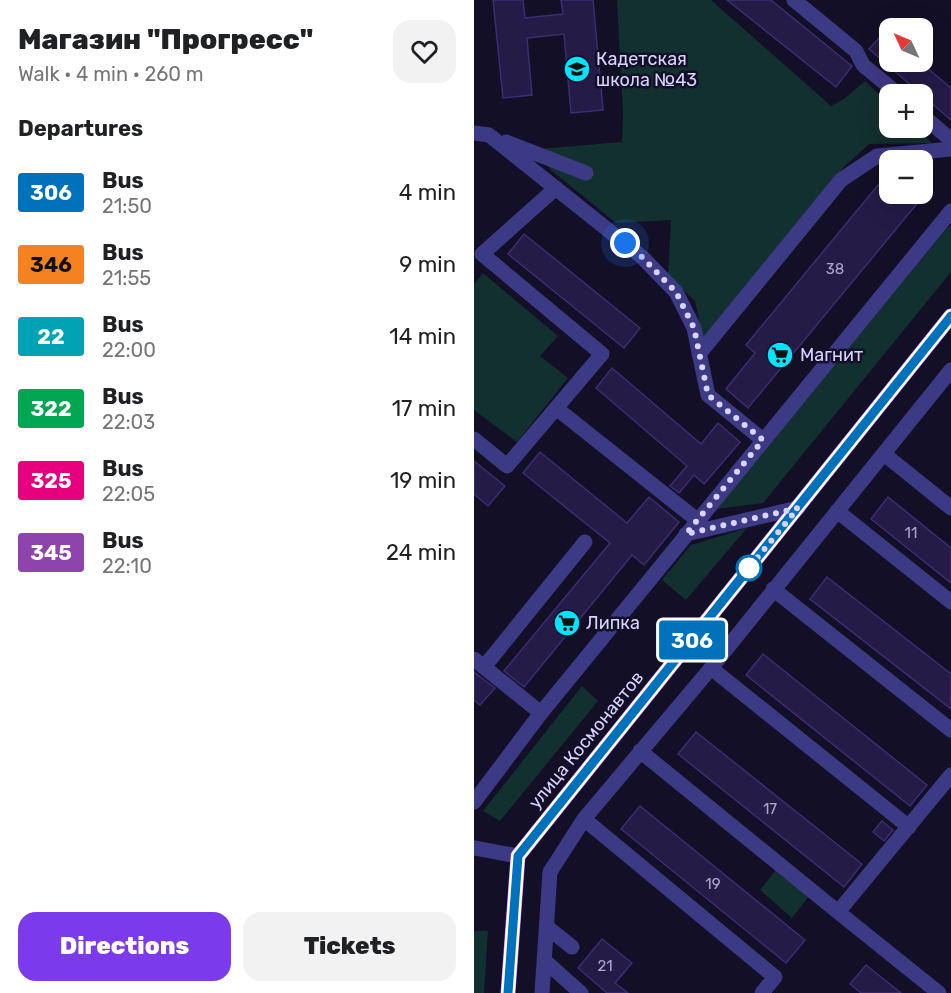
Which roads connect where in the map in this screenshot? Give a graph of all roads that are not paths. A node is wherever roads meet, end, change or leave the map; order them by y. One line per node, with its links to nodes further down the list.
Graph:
1 (794, 0): 2 (street)
2 (886, 84)
3 (933, 124): 5 (street)
4 (482, 134): 7 (street); 8 (street)
5 (951, 140)
6 (951, 149): 12 (street)
7 (586, 173)
8 (556, 188): 10 (street); 12 (street)
9 (951, 211): 16 (street)
10 (478, 258): 14 (street)
11 (951, 316): 18 (main road, улица Космонавтов)
12 (699, 354): 16 (street)
13 (951, 370): 17 (street)
14 (556, 408): 15 (street); 21 (street)
15 (474, 439)
16 (763, 440): 21 (street)
17 (884, 454): 19 (street); 20 (street)
18 (798, 508): 22 (street); 36 (main road, улица Космонавтов)
19 (951, 508)
20 (837, 511): 24 (street); 25 (street)
21 (697, 520): 22 (street)
22 (686, 534): 28 (street)
23 (585, 542): 26 (street)
24 (773, 589): 27 (street); 29 (street)
25 (951, 602)
26 (479, 663): 28 (street)
27 (711, 668): 30 (street); 34 (street)
28 (541, 713): 32 (street)
29 (951, 730)
30 (640, 751): 33 (street); 37 (street)
31 (951, 775): 34 (street)
32 (474, 802)
33 (584, 819): 38 (street); 44 (street)
34 (909, 827): 37 (street)
35 (474, 848): 36 (street)
36 (518, 856): 41 (main road)
37 (838, 912): 45 (street)
38 (548, 928): 39 (street); 40 (street)
39 (572, 947)
40 (545, 961): 42 (street); 43 (street)
41 (508, 993)
42 (542, 993)
43 (581, 993)
44 (762, 993)
45 (939, 993)

